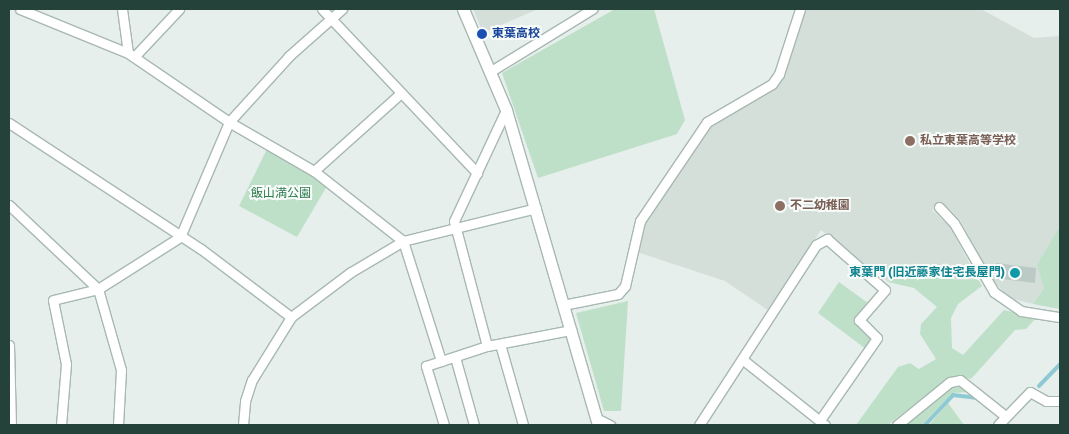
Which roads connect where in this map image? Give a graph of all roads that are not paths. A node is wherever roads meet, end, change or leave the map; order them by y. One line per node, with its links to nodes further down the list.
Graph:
1 (20, 9): 10 (street)
2 (122, 9): 10 (street)
3 (179, 9): 10 (street)
4 (322, 9): 9 (street)
5 (342, 9): 9 (street)
6 (462, 9): 11 (street)
7 (592, 9): 11 (street)
8 (800, 9): 25 (street)
9 (331, 18): 12 (street); 14 (street)
10 (131, 55): 14 (street)
11 (491, 71): 13 (street)
12 (401, 93): 16 (street); 17 (street)
13 (506, 110): 17 (street); 20 (street)
14 (229, 122): 16 (street); 22 (street)
15 (9, 123): 22 (street)
16 (314, 171): 23 (street)
17 (477, 173): 21 (street)
18 (9, 205): 24 (street)
19 (939, 207): 27 (street)
20 (536, 208): 21 (street); 25 (street)
21 (455, 228): 23 (street); 31 (street)
22 (180, 236): 24 (street); 26 (street)
23 (403, 241): 26 (street); 34 (street)
24 (98, 289): 40 (street); 41 (street)
25 (563, 306): 28 (street)
26 (291, 317): 42 (street)
27 (1060, 317)
28 (571, 330): 29 (street); 37 (street)
29 (500, 344): 31 (street); 45 (street)
30 (9, 345): 39 (street)
31 (487, 346): 32 (street)
32 (455, 356): 34 (street); 44 (street)
33 (742, 359): 38 (street); 38 (street); 47 (street)
34 (441, 361): 43 (street)
35 (1060, 401): 36 (street)
36 (1004, 415): 48 (street); 49 (street)
37 (597, 422): 46 (street)
38 (823, 423)
39 (11, 425)
40 (61, 425)
41 (118, 425)
42 (243, 425)
43 (444, 425)
44 (474, 425)
45 (523, 425)
46 (610, 425)
47 (700, 425)
48 (897, 425)
49 (998, 425)

